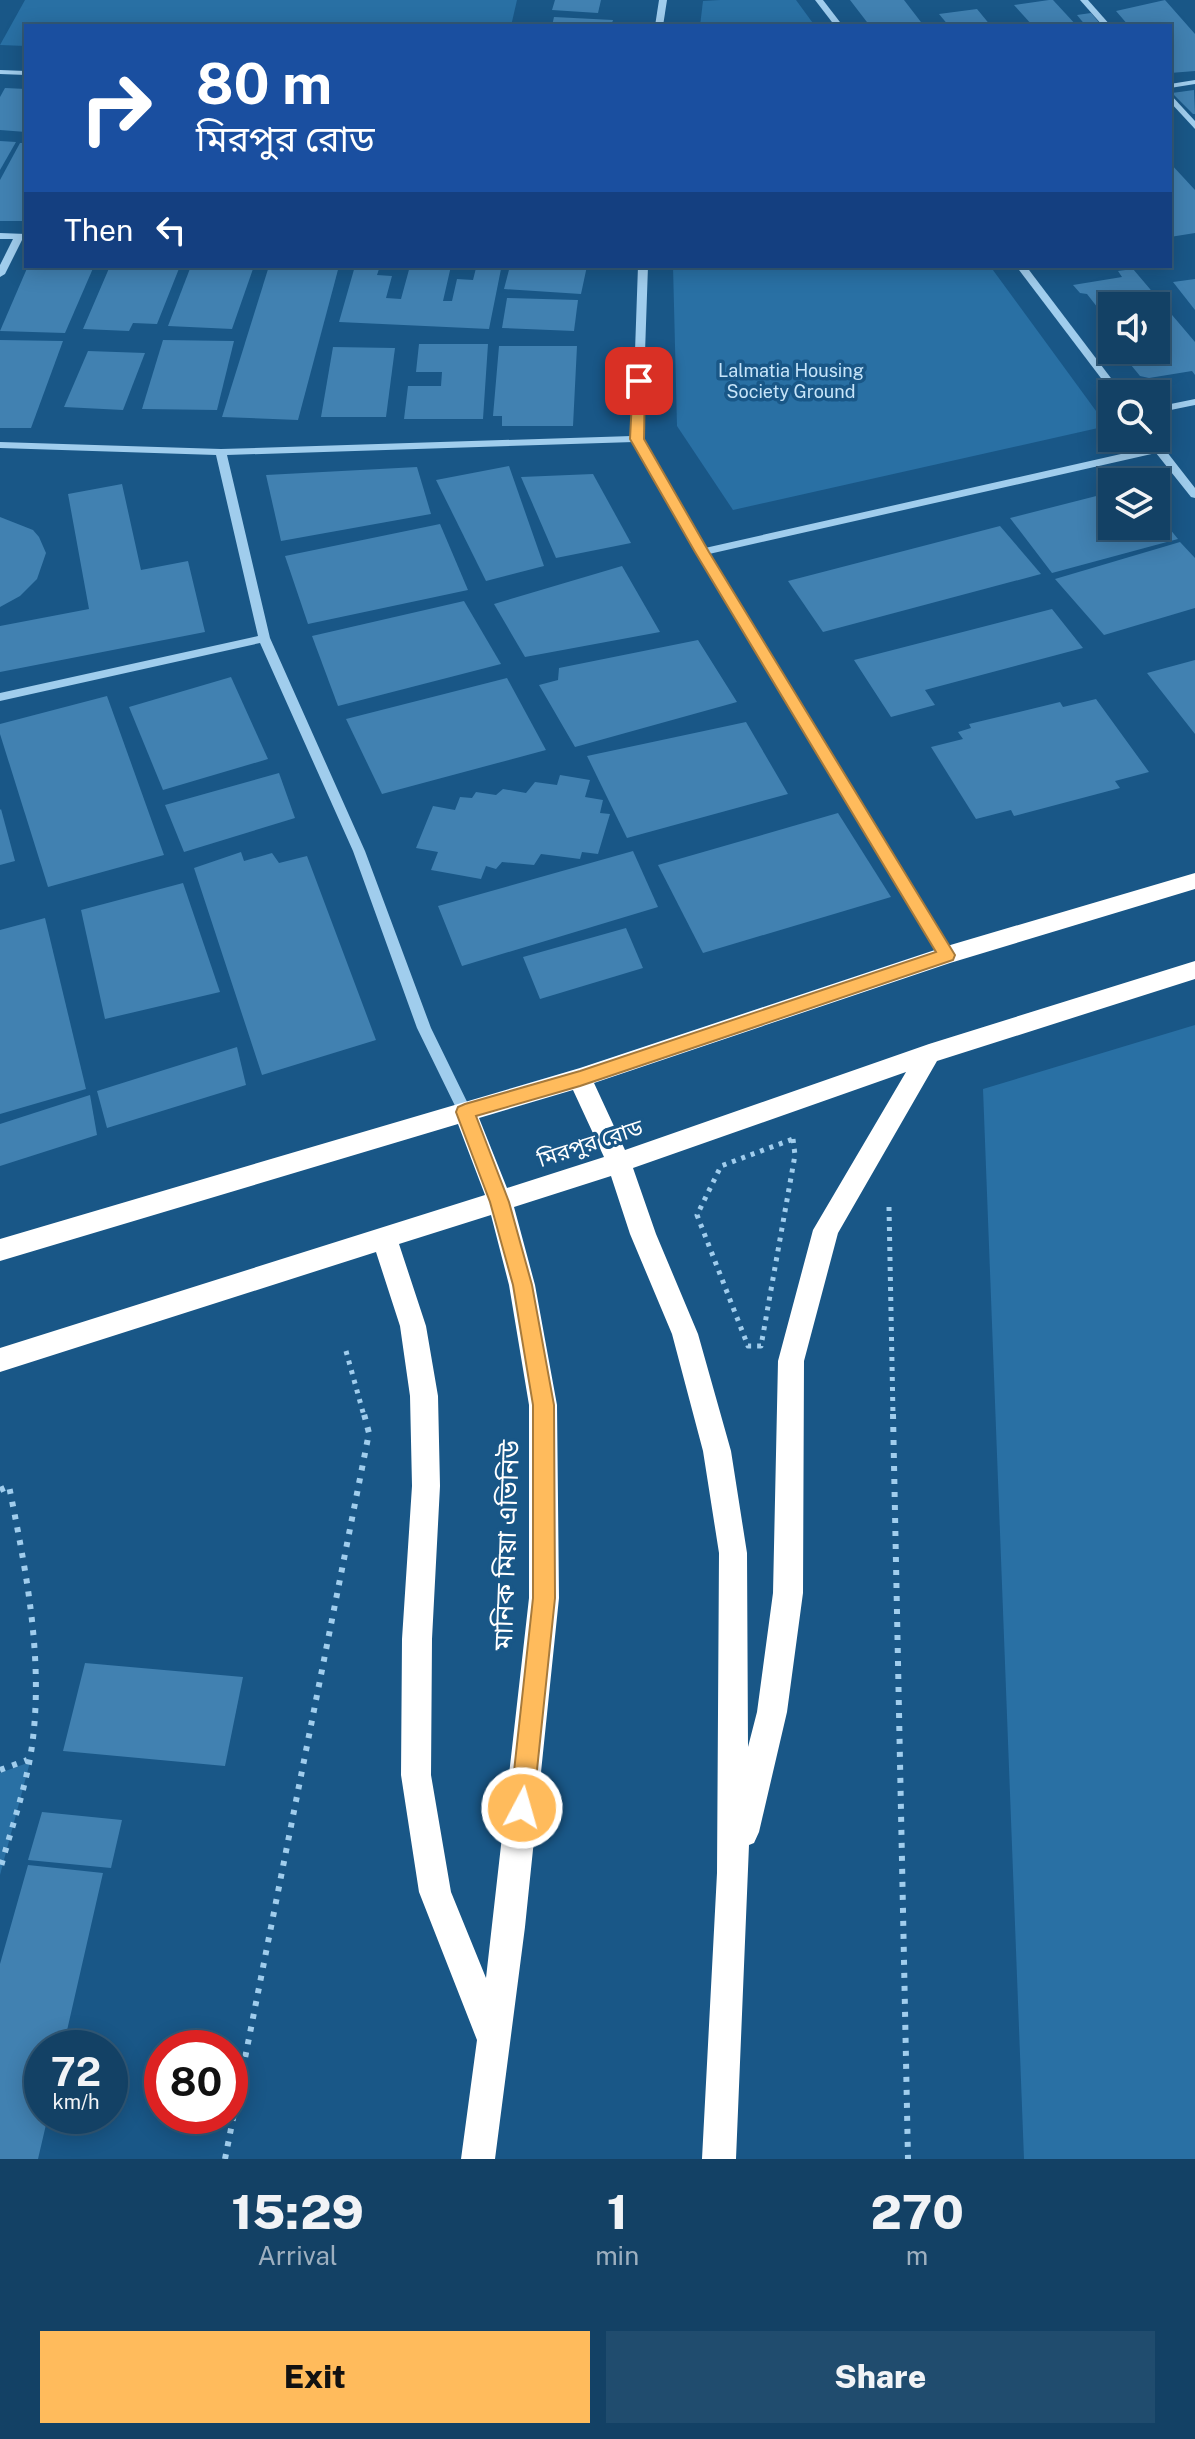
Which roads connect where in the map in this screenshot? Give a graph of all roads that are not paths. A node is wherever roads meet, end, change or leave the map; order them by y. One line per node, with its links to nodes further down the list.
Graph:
1 (663, 0): 4 (street)
2 (819, 0): 5 (street)
3 (1084, 0): 6 (street)
4 (659, 24)
5 (837, 24)
6 (1105, 24)
7 (0, 72): 8 (street)
8 (24, 73)
9 (1195, 82): 10 (street)
10 (1172, 86)
11 (1172, 99): 12 (street)
12 (1195, 126)
13 (0, 236): 14 (street)
14 (22, 237): 17 (street)
15 (643, 268): 21 (street)
16 (1023, 268): 18 (street)
17 (0, 274)
18 (1107, 380)
19 (1195, 402): 20 (street)
20 (1170, 407)
21 (637, 439): 23 (street); 27 (street)
22 (0, 445): 23 (street)
23 (221, 452): 28 (street)
24 (1145, 452): 27 (street)
25 (1160, 452): 26 (street)
26 (1195, 495)
27 (702, 552): 31 (street)
28 (264, 638): 29 (street); 35 (street)
29 (0, 697)
30 (1195, 881): 31 (highway)
31 (947, 955): 34 (highway)
32 (1195, 970): 33 (highway, মিরপুর রোড)
33 (929, 1054): 36 (highway, মিরপুর রোড); 41 (highway)
34 (580, 1078): 35 (highway); 36 (highway)
35 (465, 1112): 37 (highway, মানিক মিয়া এভিনিউ); 39 (highway)
36 (619, 1163): 37 (highway, মিরপুর রোড); 41 (highway)
37 (500, 1202): 38 (highway, মিরপুর রোড); 42 (highway, মানিক মিয়া এভিনিউ)
38 (384, 1238): 40 (highway, মিরপুর রোড); 42 (highway, মানিক মিয়া এভিনিউ)
39 (0, 1250)
40 (0, 1360)
41 (733, 1873): 44 (highway)
42 (493, 2037): 43 (highway, মানিক মিয়া এভিনিউ)
43 (478, 2159)
44 (719, 2159)

